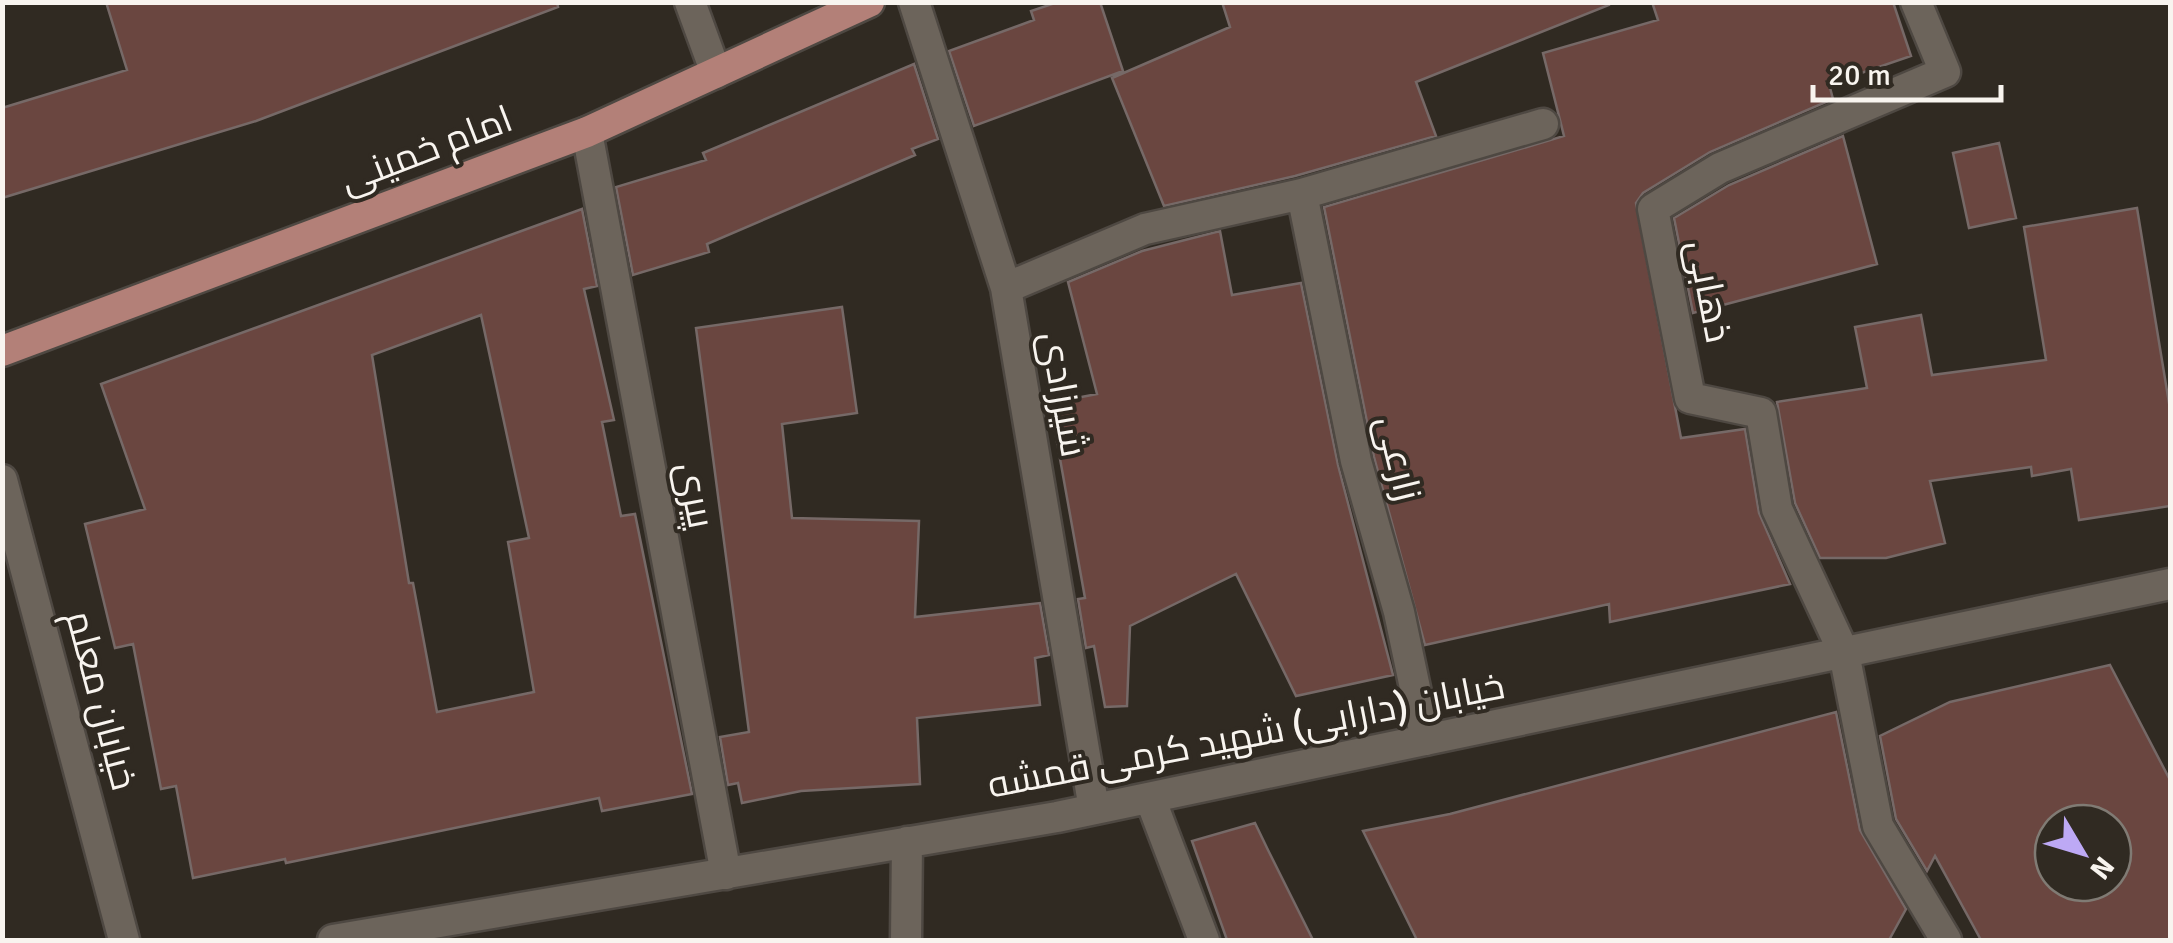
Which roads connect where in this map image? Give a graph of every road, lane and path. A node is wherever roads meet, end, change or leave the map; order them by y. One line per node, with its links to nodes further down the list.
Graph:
1 (690, 2): 5 (street)
2 (869, 2): 5 (main road, امام خمینی)
3 (914, 2): 9 (street, شیرزادی)
4 (1916, 2): 13 (street, ذهابی)
5 (716, 72): 7 (main road, امام خمینی)
6 (1543, 124): 8 (street)
7 (587, 132): 10 (main road, امام خمینی); 18 (street, پیری)
8 (1302, 194): 9 (street); 14 (street, زارعی)
9 (1006, 288): 16 (street, شیرزادی)
10 (2, 350)
11 (2, 480): 19 (street, خیابان معلم)
12 (2170, 584): 13 (street, خیابان (دارابی) شهید کرمی قمشه)
13 (1844, 652): 14 (street, خیابان (دارابی) شهید کرمی قمشه); 23 (street)
14 (1426, 740): 15 (street, خیابان (دارابی) شهید کرمی قمشه)
15 (1150, 798): 16 (street, خیابان (دارابی) شهید کرمی قمشه); 22 (street)
16 (1094, 809): 17 (street, خیابان (دارابی) شهید کرمی قمشه)
17 (907, 842): 18 (street, خیابان (دارابی) شهید کرمی قمشه); 21 (street)
18 (726, 874): 20 (street, خیابان (دارابی) شهید کرمی قمشه)
19 (124, 940)
20 (334, 940)
21 (906, 940)
22 (1204, 940)
23 (1946, 940)

